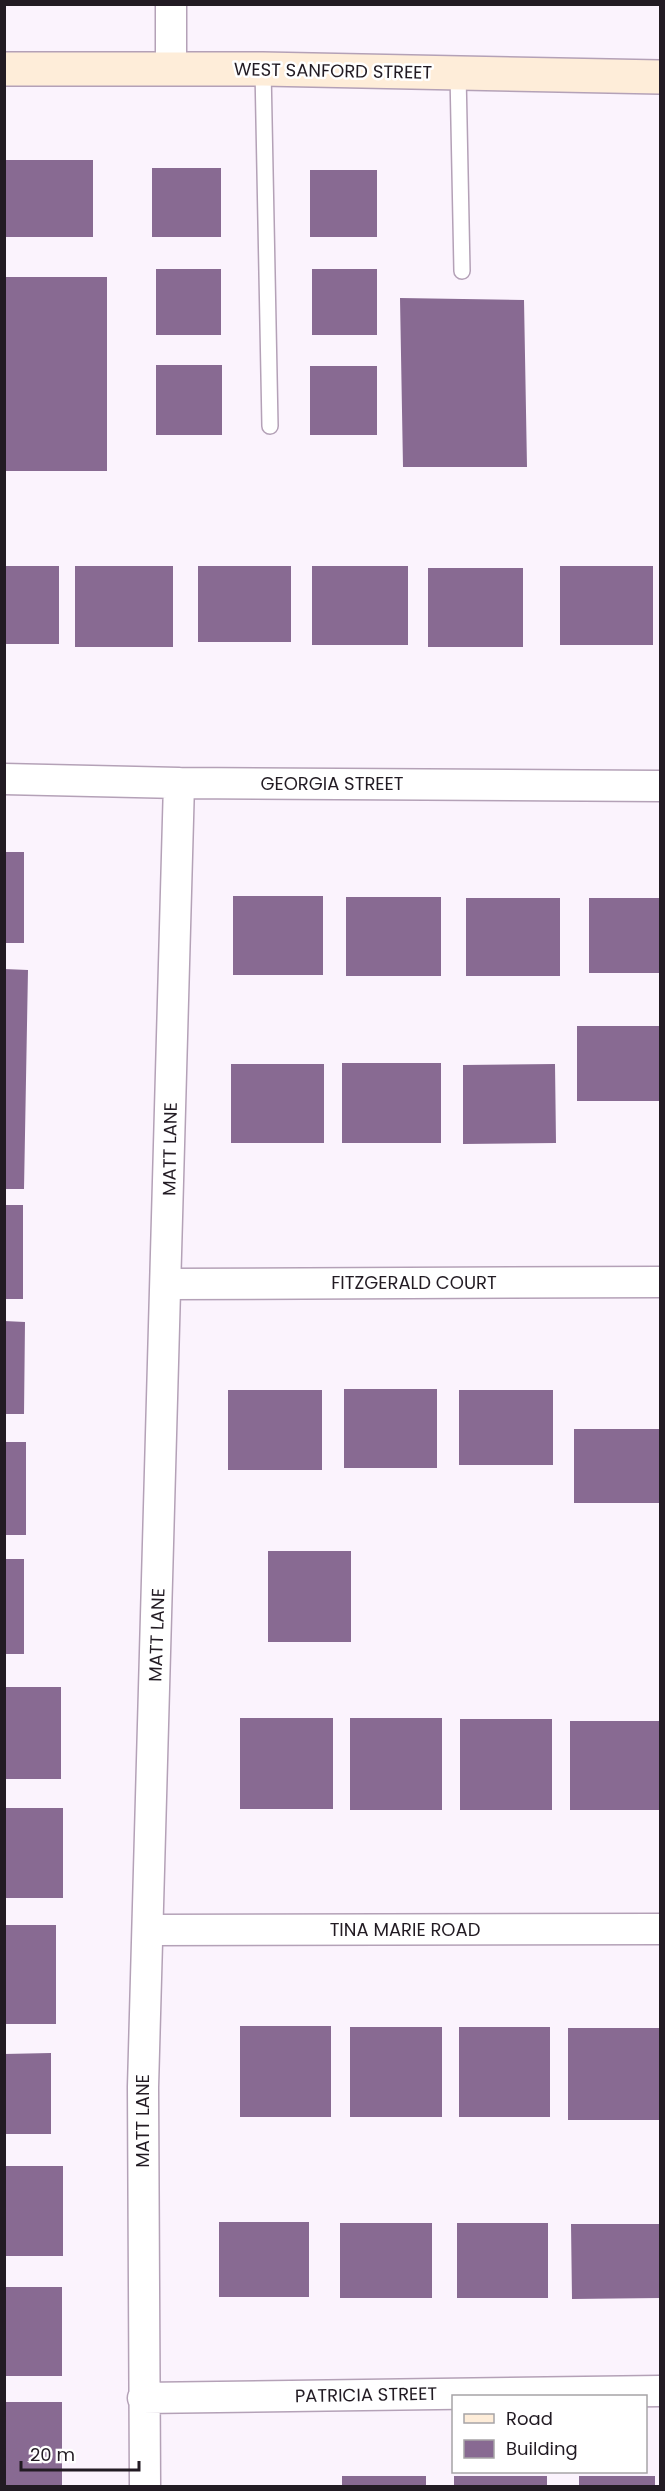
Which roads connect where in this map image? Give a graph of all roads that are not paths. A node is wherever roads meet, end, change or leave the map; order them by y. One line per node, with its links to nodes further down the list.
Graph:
1 (171, 4): 3 (street)
2 (4, 69): 3 (street, WEST SANFORD STREET)
3 (171, 69): 4 (street, WEST SANFORD STREET)
4 (263, 69): 5 (street, WEST SANFORD STREET); 8 (lane)
5 (458, 73): 6 (street, WEST SANFORD STREET); 7 (lane)
6 (660, 77)
7 (462, 271)
8 (270, 426)
9 (4, 779): 10 (street, GEORGIA STREET)
10 (179, 783): 11 (street, GEORGIA STREET); 13 (street, MATT LANE)
11 (660, 786)
12 (660, 1282): 13 (street, FITZGERALD COURT)
13 (167, 1284): 15 (street, MATT LANE)
14 (660, 1929): 15 (street, TINA MARIE ROAD)
15 (149, 1930): 17 (street, MATT LANE)
16 (660, 2391): 17 (street, PATRICIA STREET)
17 (143, 2398): 18 (street, MATT LANE)
18 (145, 2487)

